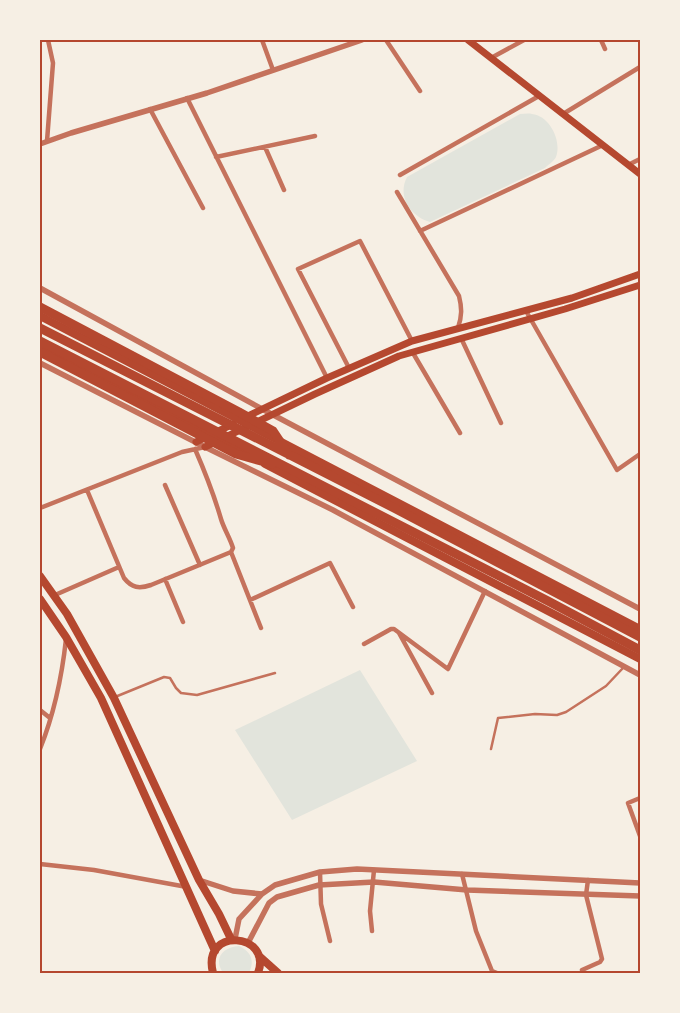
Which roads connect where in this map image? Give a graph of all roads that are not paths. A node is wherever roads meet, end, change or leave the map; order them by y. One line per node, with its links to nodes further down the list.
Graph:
1 (48, 40): 18 (street)
2 (262, 40): 11 (street)
3 (362, 40): 11 (street)
4 (386, 40): 12 (street)
5 (468, 40): 9 (main road)
6 (524, 40): 9 (street)
7 (601, 40): 8 (street)
8 (605, 49)
9 (491, 58): 13 (main road)
10 (639, 68): 16 (street)
11 (273, 70): 14 (street)
12 (420, 91)
13 (539, 96): 16 (main road); 26 (street)
14 (187, 98): 15 (street); 22 (street)
15 (150, 109): 18 (street); 29 (street)
16 (563, 114): 20 (main road)
17 (315, 136): 21 (street)
18 (47, 141): 19 (street)
19 (40, 144)
20 (603, 145): 24 (main road); 30 (street)
21 (265, 147): 22 (street); 27 (street)
22 (216, 157): 48 (street)
23 (640, 159): 24 (street)
24 (628, 165): 25 (main road)
25 (640, 174)
26 (400, 175)
27 (284, 190)
28 (397, 192): 30 (street)
29 (203, 208)
30 (420, 231): 39 (street)
31 (640, 274): 35 (main road)
32 (640, 285): 37 (main road)
33 (40, 288): 49 (street)
34 (40, 307): 60 (highway)
35 (526, 311): 37 (street); 39 (main road)
36 (40, 316): 51 (main road)
37 (531, 318): 40 (main road); 59 (street)
38 (40, 328): 60 (highway)
39 (458, 328): 42 (main road)
40 (461, 338): 45 (main road); 52 (street)
41 (40, 341): 61 (highway)
42 (412, 341): 47 (main road); 47 (street)
43 (40, 346): 55 (main road)
44 (40, 352): 61 (highway)
45 (413, 353): 50 (main road); 54 (street)
46 (40, 363): 57 (street)
47 (348, 368): 48 (main road)
48 (327, 378): 49 (main road)
49 (262, 409): 50 (street); 51 (main road)
50 (273, 415): 53 (main road); 75 (street)
51 (239, 420): 53 (main road); 55 (main road)
52 (501, 423)
53 (251, 426): 56 (main road); 78 (main road)
54 (460, 432)
55 (211, 436): 56 (main road); 57 (main road)
56 (220, 441): 58 (main road); 84 (main road)
57 (196, 446): 58 (street); 63 (street); 65 (street)
58 (205, 447): 70 (street)
59 (640, 454)
60 (289, 455): 81 (highway)
61 (284, 467): 83 (highway)
62 (164, 485): 66 (street)
63 (87, 490): 64 (street); 67 (street)
64 (40, 508)
65 (231, 552): 66 (street); 73 (street)
66 (200, 565): 69 (street)
67 (119, 566): 69 (street); 71 (street)
68 (40, 576): 71 (main road)
69 (165, 579): 76 (street)
70 (485, 591): 79 (street); 85 (street)
71 (55, 595): 89 (main road)
72 (40, 599): 80 (main road)
73 (250, 600): 74 (street); 77 (street)
74 (353, 607)
75 (640, 609)
76 (183, 622)
77 (261, 628)
78 (640, 629)
79 (398, 632): 82 (street); 88 (street)
80 (66, 637): 91 (street); 105 (main road)
81 (640, 637)
82 (364, 644)
83 (640, 650)
84 (640, 659)
85 (623, 666): 87 (street); 93 (lane)
86 (275, 673): 89 (lane)
87 (640, 675)
88 (432, 693)
89 (114, 698): 100 (main road)
90 (40, 710): 91 (street)
91 (50, 718): 92 (street)
92 (40, 749)
93 (491, 749)
94 (640, 798): 95 (street)
95 (640, 836)
96 (40, 864): 105 (street)
97 (374, 870): 98 (street); 99 (street); 102 (street)
98 (320, 872): 104 (street); 107 (street)
99 (462, 874): 101 (street); 106 (street)
100 (199, 880): 107 (street); 111 (main road)
101 (588, 880): 103 (street); 108 (street)
102 (374, 882): 104 (street); 106 (street); 110 (street)
103 (640, 883)
104 (319, 885): 112 (street); 113 (street)
105 (187, 888): 114 (main road)
106 (467, 890): 108 (street); 120 (street)
107 (262, 894): 111 (street)
108 (586, 895): 109 (street); 116 (street)
109 (640, 896)
110 (372, 931)
111 (233, 939): 113 (main road); 114 (main road)
112 (330, 941)
113 (248, 943): 115 (main road)
114 (215, 951): 117 (main road)
115 (259, 956): 118 (main road); 119 (main road)
116 (582, 970)
117 (212, 973)
118 (258, 973)
119 (278, 973)
120 (497, 973)

